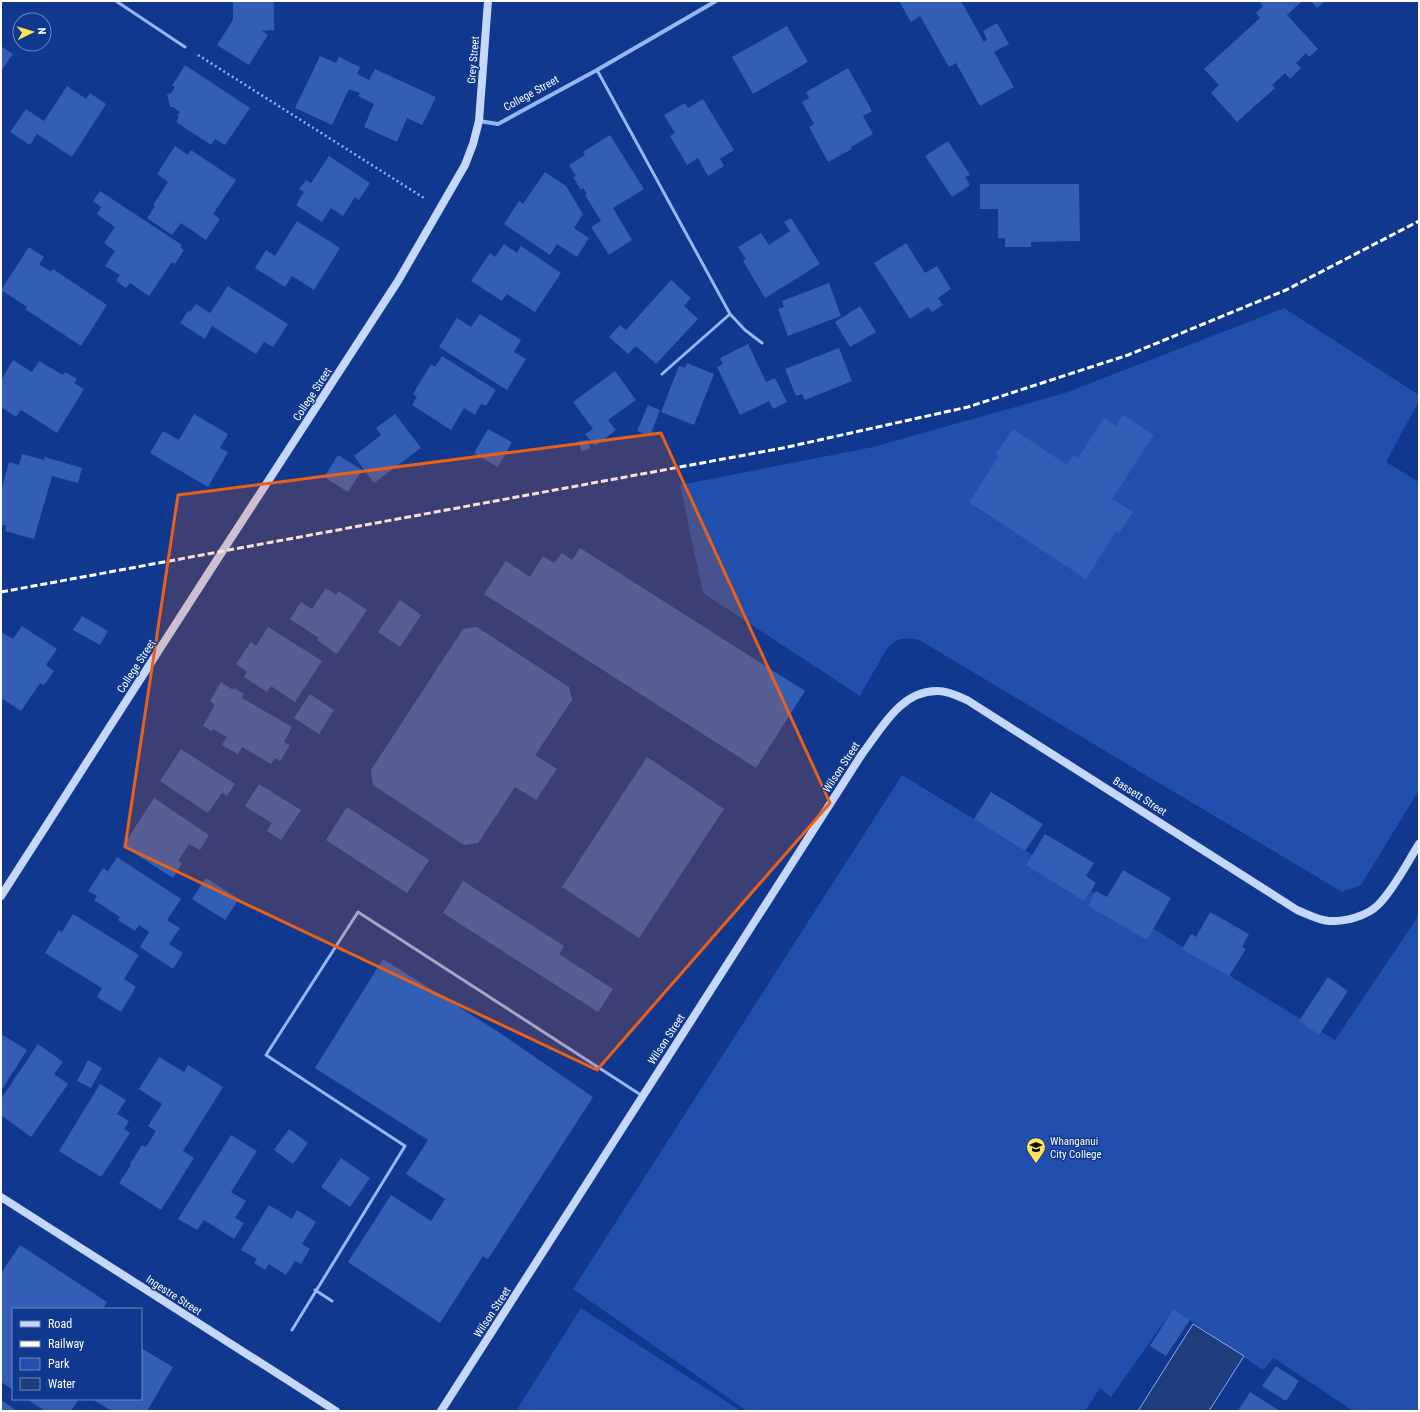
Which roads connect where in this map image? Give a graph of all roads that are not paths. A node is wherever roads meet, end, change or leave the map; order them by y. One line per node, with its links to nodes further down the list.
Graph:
1 (116, 1): 4 (lane)
2 (488, 1): 6 (street, Grey Street)
3 (716, 1): 5 (street, College Street)
4 (185, 47)
5 (597, 70): 6 (street, College Street); 7 (lane)
6 (479, 121): 12 (street, College Street)
7 (730, 314): 8 (lane); 9 (lane)
8 (762, 343)
9 (662, 374)
10 (923, 692): 11 (street, Bassett Street); 13 (street, Wilson Street)
11 (1419, 844)
12 (1, 896)
13 (643, 1096): 15 (lane); 19 (street, Wilson Street)
14 (1, 1197): 18 (street, Ingestre Street)
15 (315, 1290): 16 (lane); 17 (lane)
16 (332, 1301)
17 (292, 1330)
18 (336, 1411)
19 (441, 1411)

